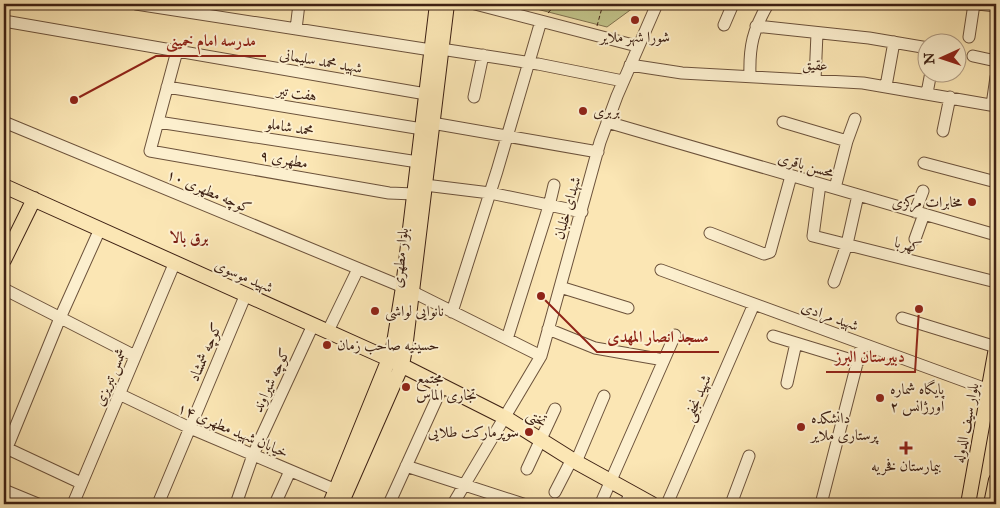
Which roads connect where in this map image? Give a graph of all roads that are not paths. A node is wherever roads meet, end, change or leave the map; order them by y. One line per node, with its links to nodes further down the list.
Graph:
1 (136, 4): 16 (street)
2 (299, 4): 16 (street)
3 (437, 4): 22 (main road, بلوار مطهری)
4 (447, 4): 22 (main road, بلوار مطهری)
5 (475, 4): 13 (street)
6 (657, 4): 20 (street, شهدای خلبان)
7 (732, 4): 14 (street)
8 (768, 4): 15 (street)
9 (974, 4): 18 (street)
10 (978, 4): 11 (street)
11 (996, 6)
12 (4, 21): 23 (street, شهید محمد سلیمانی)
13 (541, 21): 20 (street); 27 (street)
14 (724, 26)
15 (756, 26): 17 (street); 29 (street)
16 (296, 29): 22 (street)
17 (817, 33): 19 (street); 31 (street)
18 (969, 37)
19 (894, 42): 21 (street); 34 (street)
20 (637, 46): 28 (street, شهدای خلبان)
21 (918, 46)
22 (436, 49): 24 (street); 37 (main road, بلوار مطهری); 46 (main road, بلوار مطهری)
23 (177, 51): 35 (street); 37 (street, شهید محمد سلیمانی)
24 (483, 55): 27 (street); 38 (street)
25 (973, 56): 26 (street)
26 (996, 61)
27 (530, 62): 32 (street); 48 (street)
28 (630, 65): 29 (street, عقیق); 32 (street, شهدای خلبان)
29 (750, 76): 31 (street, عقیق)
30 (996, 77): 40 (street)
31 (815, 80): 34 (street, عقیق)
32 (623, 81): 44 (street, شهدای خلبان)
33 (929, 82): 36 (street)
34 (886, 86): 36 (street, عقیق)
35 (167, 87): 43 (street); 46 (street, هفت تیر)
36 (927, 93): 39 (street, عقیق)
37 (426, 94): 46 (main road, بلوار مطهری)
38 (474, 97)
39 (950, 97): 40 (street, عقیق); 47 (street)
40 (994, 105)
41 (855, 119): 49 (street)
42 (4, 122): 74 (street, کوچه مطهری ۱۰)
43 (158, 122): 51 (street, محمد شاملو); 59 (street, مطهری ۹)
44 (607, 122): 50 (street, شهدای خلبان); 53 (street, محسن باقری)
45 (783, 122): 49 (street)
46 (427, 126): 48 (street, هفت تیر); 51 (main road, بلوار مطهری); 59 (main road, بلوار مطهری)
47 (942, 130)
48 (508, 135): 50 (street, هفت تیر); 61 (street)
49 (847, 141): 58 (street)
50 (598, 152): 65 (street, شهدای خلبان)
51 (418, 162): 59 (main road, بلوار مطهری)
52 (924, 163): 54 (street)
53 (790, 176): 55 (street, محسن باقری); 68 (street)
54 (996, 182)
55 (820, 184): 58 (street, محسن باقری); 71 (street, کهربا)
56 (554, 185): 64 (street)
57 (4, 186): 63 (main road, شهید موسوی)
58 (835, 188): 62 (street, محسن باقری)
59 (419, 189): 61 (street, مطهری ۹); 80 (main road, بلوار مطهری)
60 (923, 191): 66 (street)
61 (490, 193): 64 (street, مطهری ۹); 84 (street)
62 (858, 195): 66 (street, محسن باقری); 71 (street)
63 (34, 199): 67 (main road, شهید موسوی); 72 (main road)
64 (549, 206): 65 (street, مطهری ۹); 92 (street)
65 (582, 212): 78 (street, شهدای خلبان)
66 (920, 213): 69 (street, محسن باقری); 70 (street)
67 (100, 229): 73 (main road, شهید موسوی); 85 (street)
68 (710, 233)
69 (996, 236)
70 (915, 239)
71 (847, 244): 76 (street); 77 (street, کهربا)
72 (4, 260)
73 (175, 262): 81 (main road, شهید موسوی); 96 (street, شمس تبریزی)
74 (358, 269): 80 (street, کوچه مطهری ۱۰); 89 (street)
75 (661, 270): 82 (street, شهید مرادی)
76 (834, 282)
77 (996, 282)
78 (560, 287): 83 (street); 88 (street, شهدای خلبان)
79 (4, 289): 85 (street)
80 (408, 290): 84 (street, کوچه مطهری ۱۰); 99 (main road, بلوار مطهری)
81 (246, 294): 87 (main road, شهید موسوی); 108 (street, کوچه شمشاد)
82 (754, 304): 94 (street, شهید مرادی); 137 (street, شهید نجفی)
83 (628, 308)
84 (452, 312): 92 (street, کوچه مطهری ۱۰)
85 (60, 318): 96 (street); 110 (street)
86 (902, 318): 95 (street)
87 (313, 325): 89 (main road, شهید موسوی); 111 (street, کوچه شیراوند)
88 (548, 329): 97 (street, شهدای خلبان); 98 (street)
89 (328, 331): 99 (main road, شهید موسوی)
90 (675, 335): 98 (street)
91 (774, 336): 93 (street)
92 (507, 339): 97 (street, کوچه مطهری ۱۰)
93 (796, 343): 100 (street); 101 (street)
94 (862, 344): 100 (street); 103 (street, شهید مرادی)
95 (996, 348): 103 (main road, بلوار سیف الدوله)
96 (135, 356): 104 (street, شمس تبریزی)
97 (541, 356): 107 (street, شهدای خلبان)
98 (664, 360): 117 (street)
99 (396, 362): 102 (main road, تختی); 122 (main road, بلوار مطهری); 132 (main road, بلوار مطهری)
100 (858, 362): 139 (street)
101 (787, 383)
102 (443, 385): 107 (main road, تختی); 114 (street)
103 (989, 390): 140 (main road, بلوار سیف الدوله)
104 (119, 394): 108 (street, خیابان شهید مطهری ۱۴); 119 (street, شمس تبریزی)
105 (604, 396): 113 (street)
106 (555, 409): 109 (street)
107 (506, 418): 109 (main road, تختی); 120 (street, شهدای خلبان)
108 (190, 428): 111 (street, خیابان شهید مطهری ۱۴); 128 (street, کوچه شمشاد)
109 (541, 439): 113 (main road, تختی); 115 (street)
110 (5, 450): 119 (street)
111 (253, 455): 116 (street, خیابان شهید مطهری ۱۴); 129 (street, کوچه شیراوند)
112 (749, 456): 138 (street)
113 (574, 460): 117 (main road, تختی); 123 (street)
114 (406, 466): 120 (street); 133 (street)
115 (527, 469)
116 (290, 470): 122 (street, خیابان شهید مطهری ۱۴); 130 (street)
117 (610, 482): 124 (main road, تختی); 125 (street)
118 (996, 482): 141 (main road)
119 (81, 484): 127 (street, شمس تبریزی)
120 (465, 484): 134 (street, شهدای خلبان); 135 (street)
121 (4, 490): 126 (street)
122 (336, 490): 131 (main road, بلوار مطهری)
123 (555, 492)
124 (628, 499): 136 (main road, تختی)
125 (601, 502)
126 (38, 504)
127 (72, 504)
128 (158, 504)
129 (236, 504)
130 (275, 504)
131 (330, 504)
132 (340, 504)
133 (389, 504)
134 (453, 504)
135 (523, 504)
136 (652, 504)
137 (667, 504)
138 (731, 504)
139 (822, 504)
140 (968, 504)
141 (991, 504)

